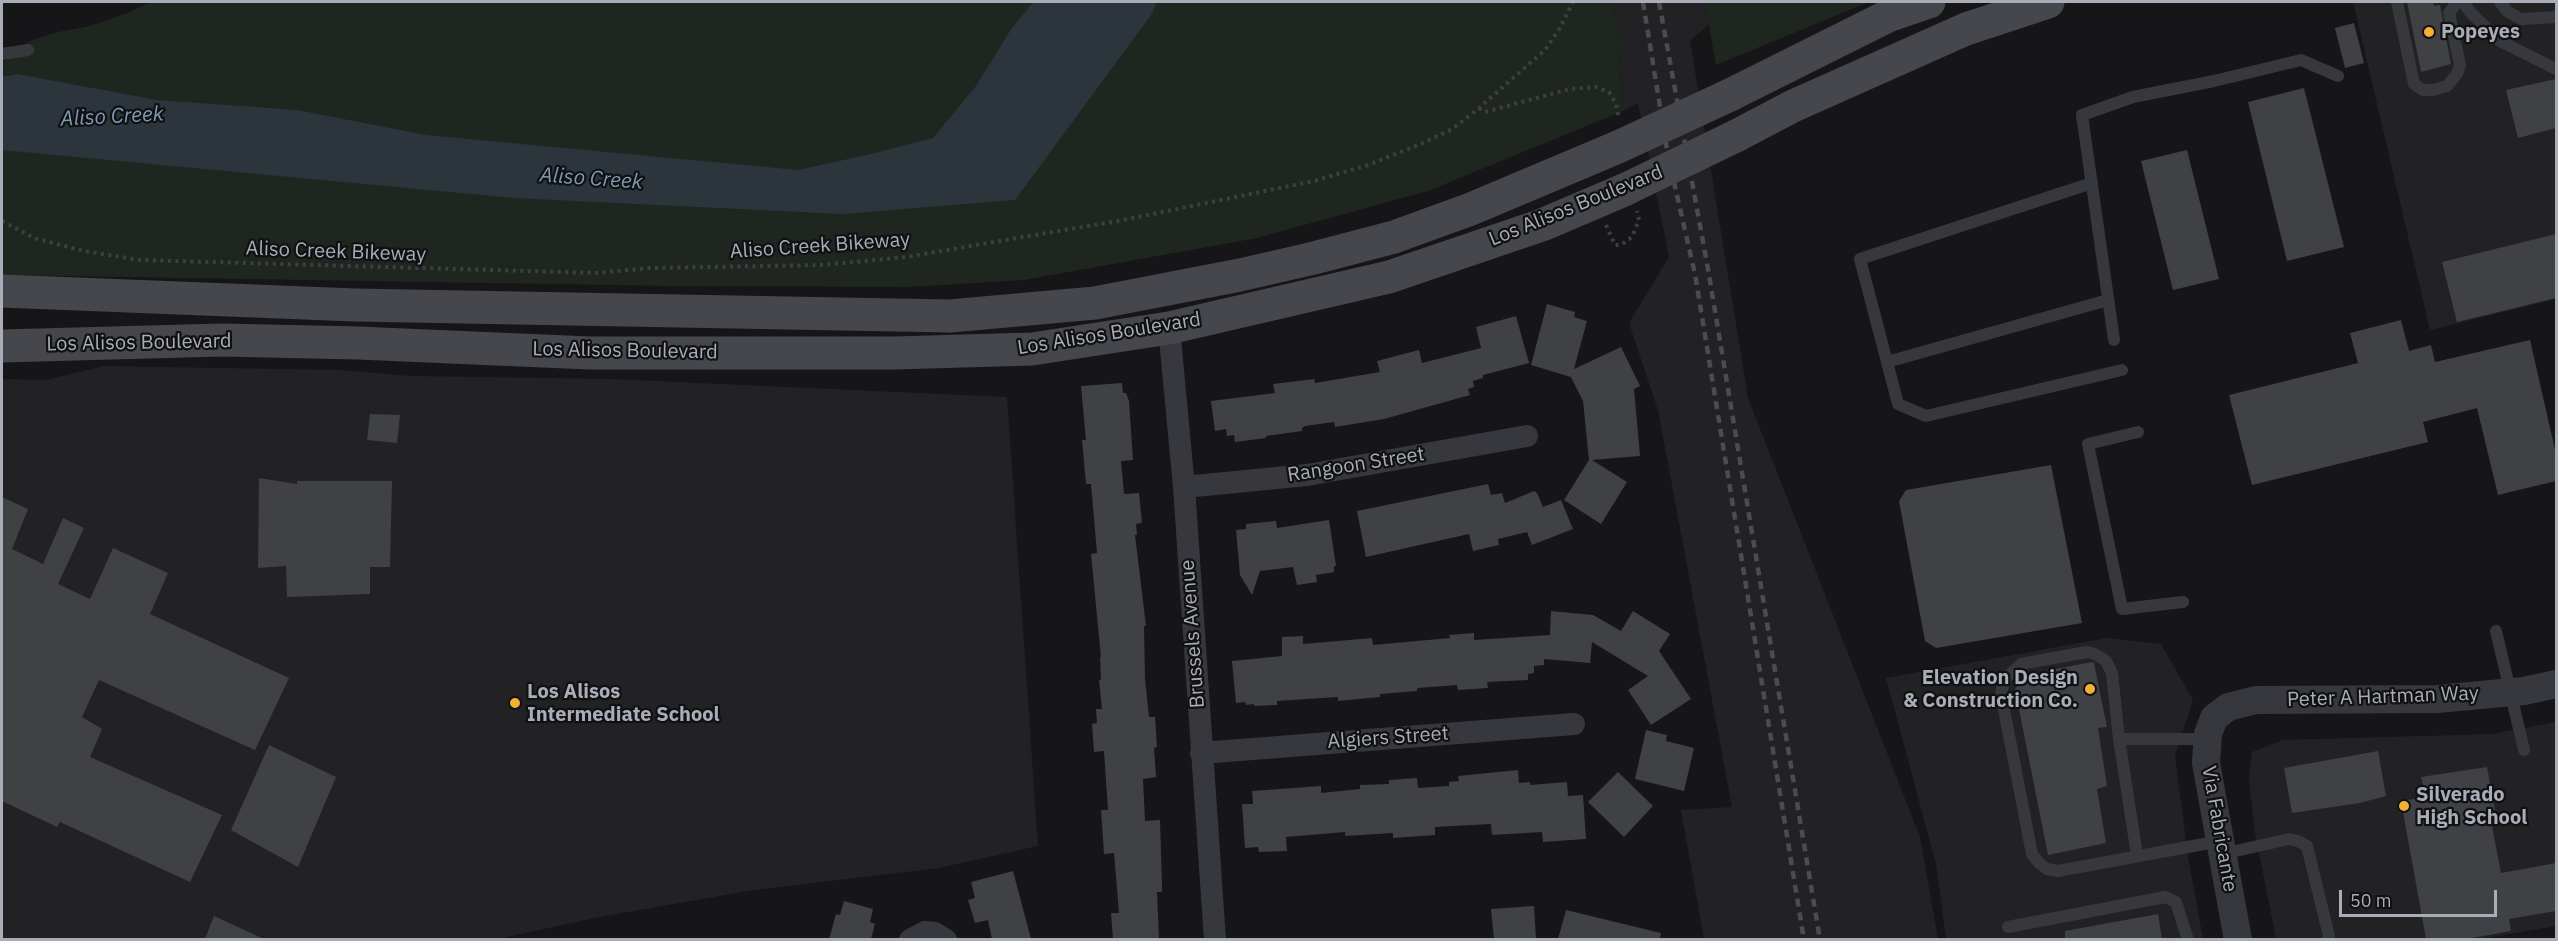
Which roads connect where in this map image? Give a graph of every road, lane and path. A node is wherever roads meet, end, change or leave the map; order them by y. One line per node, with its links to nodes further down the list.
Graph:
1 (1573, 2): 19 (path, Aliso Creek Bikeway)
2 (1929, 2): 21 (main road, Los Alisos Boulevard, bridge)
3 (2048, 2): 23 (main road, Los Alisos Boulevard, bridge)
4 (2397, 2): 5 (lane)
5 (2457, 2)
6 (2463, 2): 11 (lane)
7 (2500, 2): 8 (lane)
8 (2556, 17)
9 (28, 50): 10 (lane)
10 (2, 54)
11 (2556, 69)
12 (2338, 76): 13 (lane)
13 (2092, 183): 22 (lane); 26 (lane)
14 (2, 221): 17 (path, Aliso Creek Bikeway)
15 (1606, 225): 16 (path)
16 (1614, 245)
17 (140, 260): 18 (path); 19 (path, Aliso Creek Bikeway)
18 (140, 268)
19 (606, 273): 20 (path)
20 (606, 281)
21 (2, 291)
22 (2108, 300): 24 (lane); 26 (lane)
23 (1169, 328): 25 (main road, Los Alisos Boulevard); 30 (street, Brussels Avenue)
24 (2114, 340)
25 (2, 346)
26 (1887, 362): 27 (lane)
27 (2122, 370)
28 (2139, 432): 31 (lane)
29 (1527, 435): 30 (street, Rangoon Street)
30 (1184, 487): 39 (street, Brussels Avenue)
31 (2183, 602)
32 (2496, 631): 34 (lane)
33 (2556, 684): 34 (street, Peter A Hartman Way)
34 (2511, 692): 36 (street, Peter A Hartman Way); 38 (lane)
35 (1574, 724): 39 (street, Algiers Street)
36 (2211, 729): 37 (lane); 40 (street, Via Fabricante)
37 (2119, 739): 41 (lane); 41 (lane)
38 (2524, 750)
39 (1201, 753): 45 (street, Brussels Avenue)
40 (2221, 847): 41 (lane); 47 (street, Via Fabricante); 48 (lane)
41 (2137, 855)
42 (2008, 927): 46 (lane)
43 (910, 939): 44 (street)
44 (946, 939)
45 (1215, 939)
46 (2188, 939)
47 (2238, 939)
48 (2328, 939)

